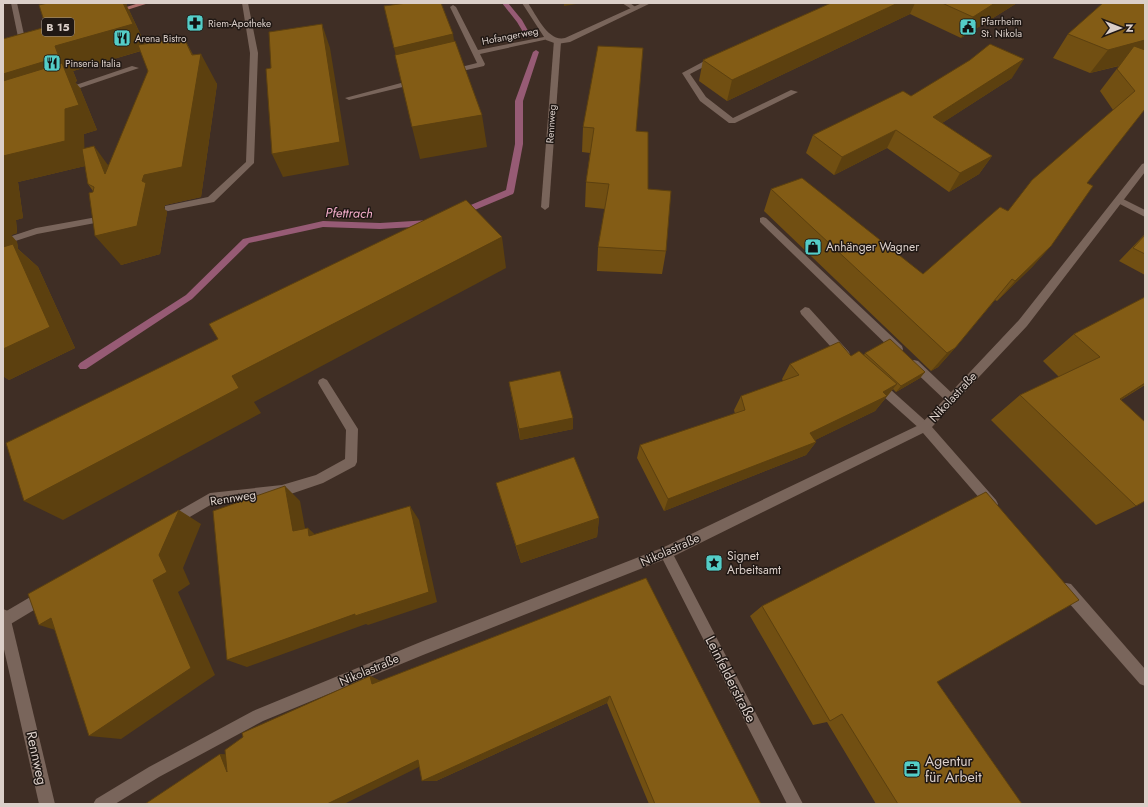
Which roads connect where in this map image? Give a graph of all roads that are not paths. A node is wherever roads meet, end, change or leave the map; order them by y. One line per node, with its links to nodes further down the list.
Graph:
1 (14, 3): 12 (street)
2 (146, 3): 7 (main road)
3 (245, 3): 25 (street)
4 (525, 3): 13 (street, Hofangerweg)
5 (625, 3): 9 (street)
6 (648, 3): 9 (street)
7 (132, 5): 10 (main road)
8 (453, 8): 14 (street, Hofangerweg)
9 (635, 9): 13 (street)
10 (105, 15)
11 (29, 35): 12 (main road, B 15)
12 (18, 37)
13 (553, 40): 14 (street, Hofangerweg); 24 (street, Rennweg)
14 (476, 53): 17 (street, Hofangerweg)
15 (721, 56): 20 (street)
16 (135, 68): 19 (street)
17 (444, 73)
18 (422, 79): 21 (street)
19 (57, 92)
20 (794, 92)
21 (349, 98)
22 (1145, 166): 23 (street, Nikolastraße)
23 (1119, 200): 26 (street); 34 (street, Nikolastraße)
24 (545, 207)
25 (168, 208)
26 (1145, 214)
27 (112, 218): 29 (street)
28 (763, 220): 34 (street)
29 (3, 242)
30 (805, 311): 31 (street)
31 (853, 362)
32 (870, 377): 35 (street)
33 (323, 383): 37 (street, Rennweg)
34 (951, 399): 35 (street, Nikolastraße)
35 (925, 428): 36 (street); 38 (street, Nikolastraße)
36 (998, 511)
37 (162, 527)
38 (666, 554): 44 (street, Nikolastraße); 45 (street, Leinfelderstraße)
39 (1056, 577): 42 (street)
40 (52, 592): 41 (street, Rennweg)
41 (3, 618): 43 (street, Rennweg)
42 (1145, 679)
43 (46, 804)
44 (101, 804)
45 (795, 804)

